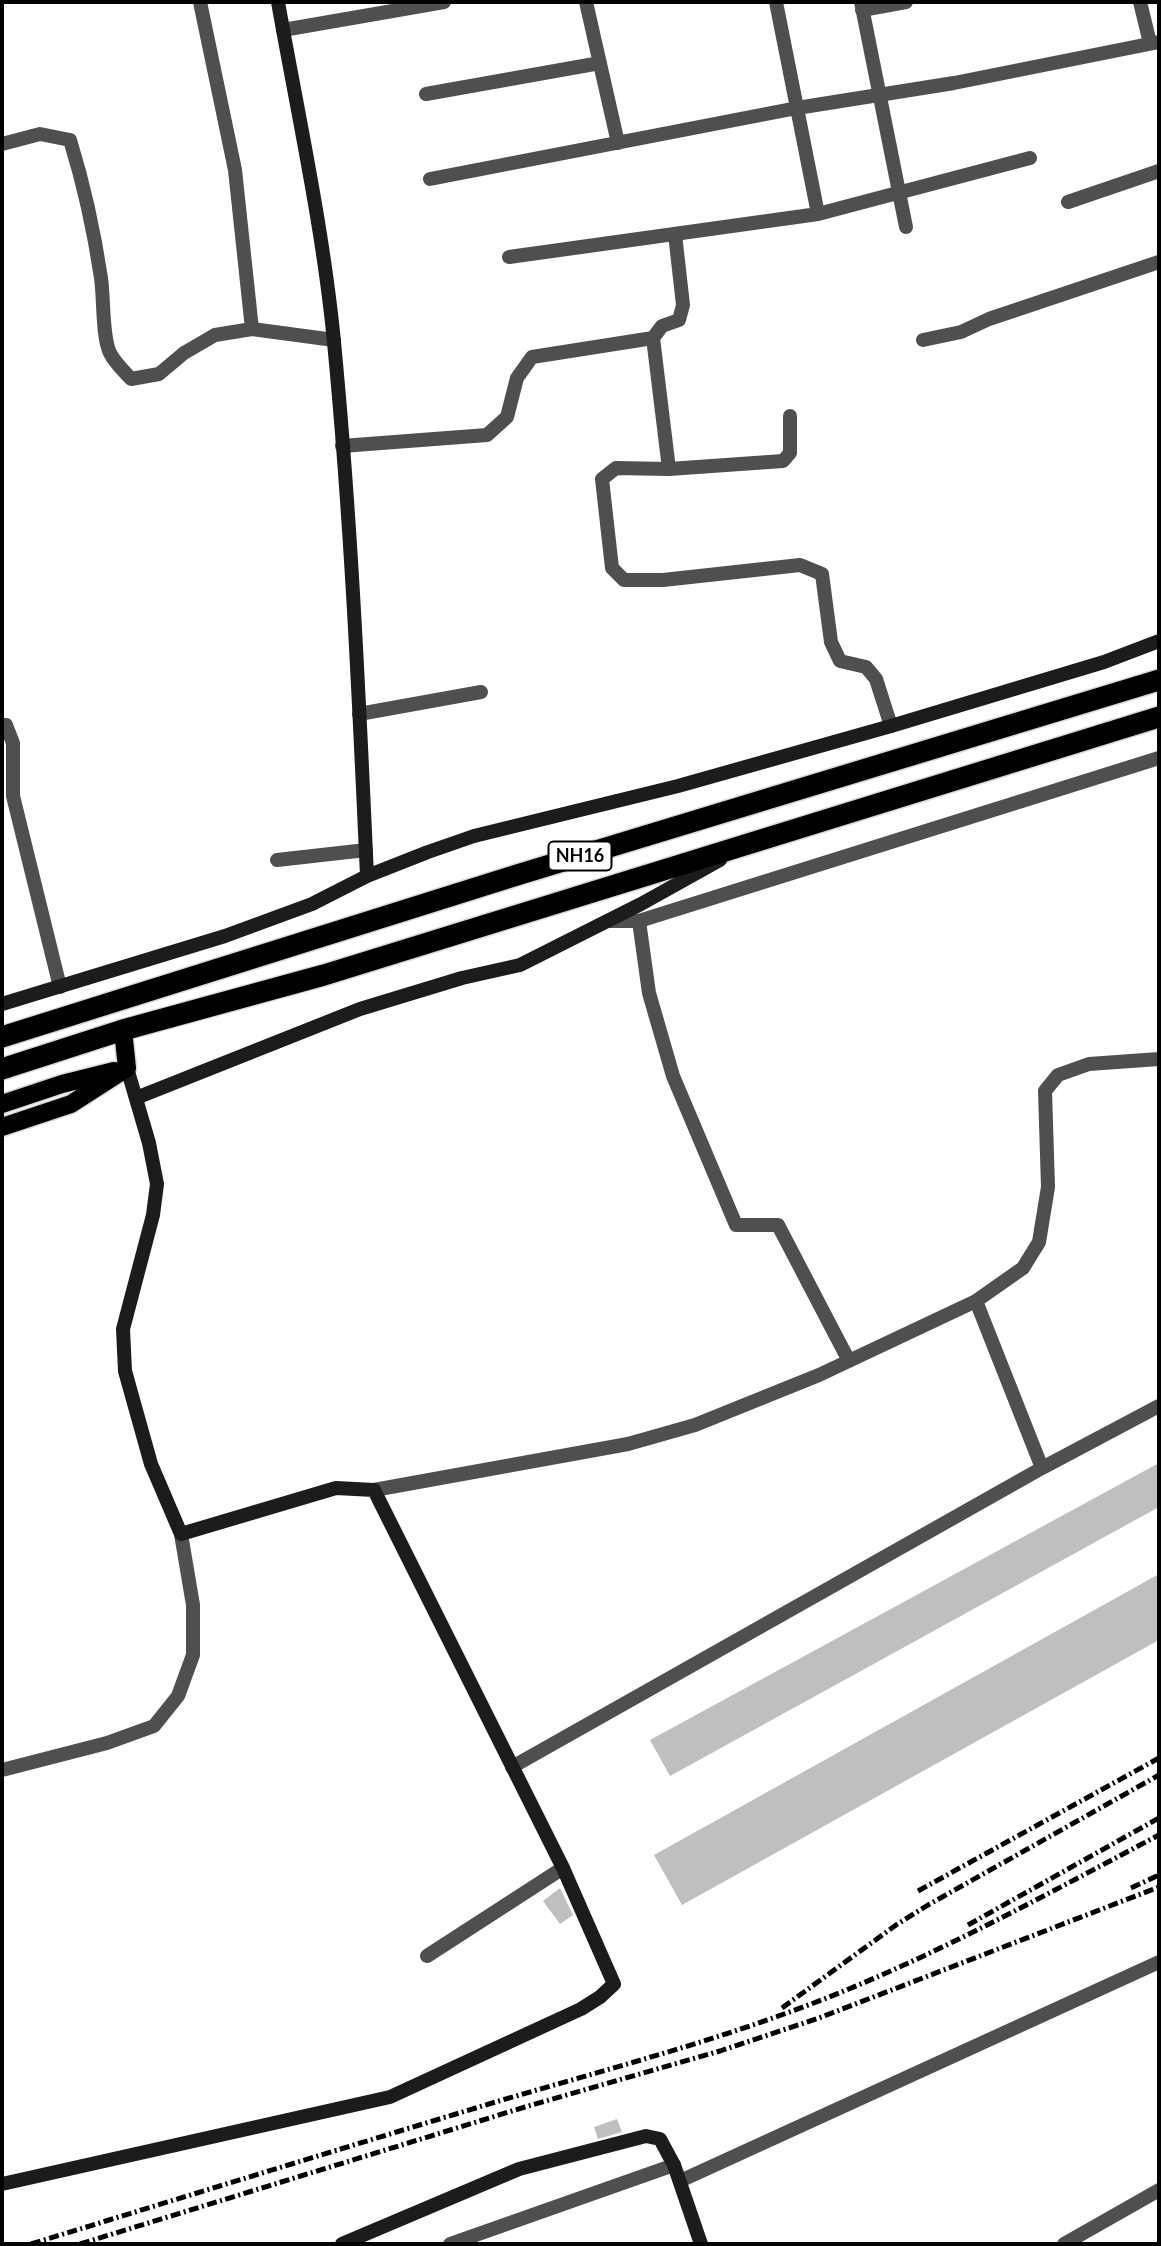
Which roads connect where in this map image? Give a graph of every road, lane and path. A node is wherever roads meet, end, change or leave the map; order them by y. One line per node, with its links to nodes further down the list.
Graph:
1 (200, 2): 27 (street)
2 (278, 2): 9 (street)
3 (444, 2): 9 (street)
4 (586, 2): 11 (street)
5 (776, 2): 14 (street)
6 (906, 2): 8 (street)
7 (1139, 2): 10 (street)
8 (862, 6): 13 (street)
9 (283, 30): 29 (street)
10 (1155, 42): 13 (street)
11 (600, 63): 12 (street); 15 (street)
12 (426, 94)
13 (880, 94): 14 (street); 20 (street)
14 (797, 110): 15 (street); 22 (street)
15 (618, 143): 19 (street)
16 (2, 144): 27 (street)
17 (1030, 158): 20 (street)
18 (1159, 171): 21 (street)
19 (430, 179)
20 (899, 193): 22 (street); 23 (street)
21 (1068, 202)
22 (818, 214): 24 (street)
23 (906, 227)
24 (675, 234): 25 (street); 28 (street)
25 (509, 257)
26 (1159, 262): 30 (street)
27 (252, 329): 29 (street)
28 (653, 338): 32 (street); 33 (street)
29 (334, 340): 32 (street)
30 (923, 341)
31 (790, 416): 33 (street)
32 (342, 446): 37 (street)
33 (669, 469): 40 (street)
34 (1159, 641): 40 (street)
35 (1159, 680): 52 (highway, NH16)
36 (481, 692): 37 (street)
37 (359, 714): 44 (street)
38 (1159, 717): 43 (highway, NH16)
39 (2, 724): 42 (street)
40 (891, 726): 46 (street)
41 (1159, 758): 48 (street)
42 (8, 780): 49 (street)
43 (749, 844): 47 (street); 51 (highway, NH16)
44 (366, 850): 45 (street); 46 (street)
45 (277, 860)
46 (368, 876): 49 (street)
47 (608, 921): 48 (street); 56 (street)
48 (639, 921): 60 (street)
49 (60, 987): 50 (street)
50 (2, 1004)
51 (123, 1030): 54 (main road); 55 (highway, NH16)
52 (2, 1037)
53 (1159, 1059): 59 (street)
54 (127, 1068): 56 (street); 57 (main road); 58 (main road)
55 (2, 1069)
56 (136, 1098): 64 (street)
57 (2, 1104)
58 (2, 1127)
59 (976, 1301): 60 (street); 62 (street)
60 (849, 1361): 63 (street)
61 (1159, 1406): 62 (street)
62 (1042, 1468): 65 (street)
63 (374, 1490): 64 (street); 65 (street)
64 (181, 1534): 66 (street)
65 (512, 1767): 67 (street)
66 (2, 1770)
67 (563, 1868): 68 (street); 72 (street)
68 (427, 1956)
69 (1159, 1962): 71 (street)
70 (674, 2165): 71 (street); 74 (street); 75 (street)
71 (680, 2181): 76 (street)
72 (2, 2185)
73 (1159, 2190): 77 (street)
74 (342, 2244)
75 (450, 2244)
76 (701, 2244)
77 (1064, 2244)

